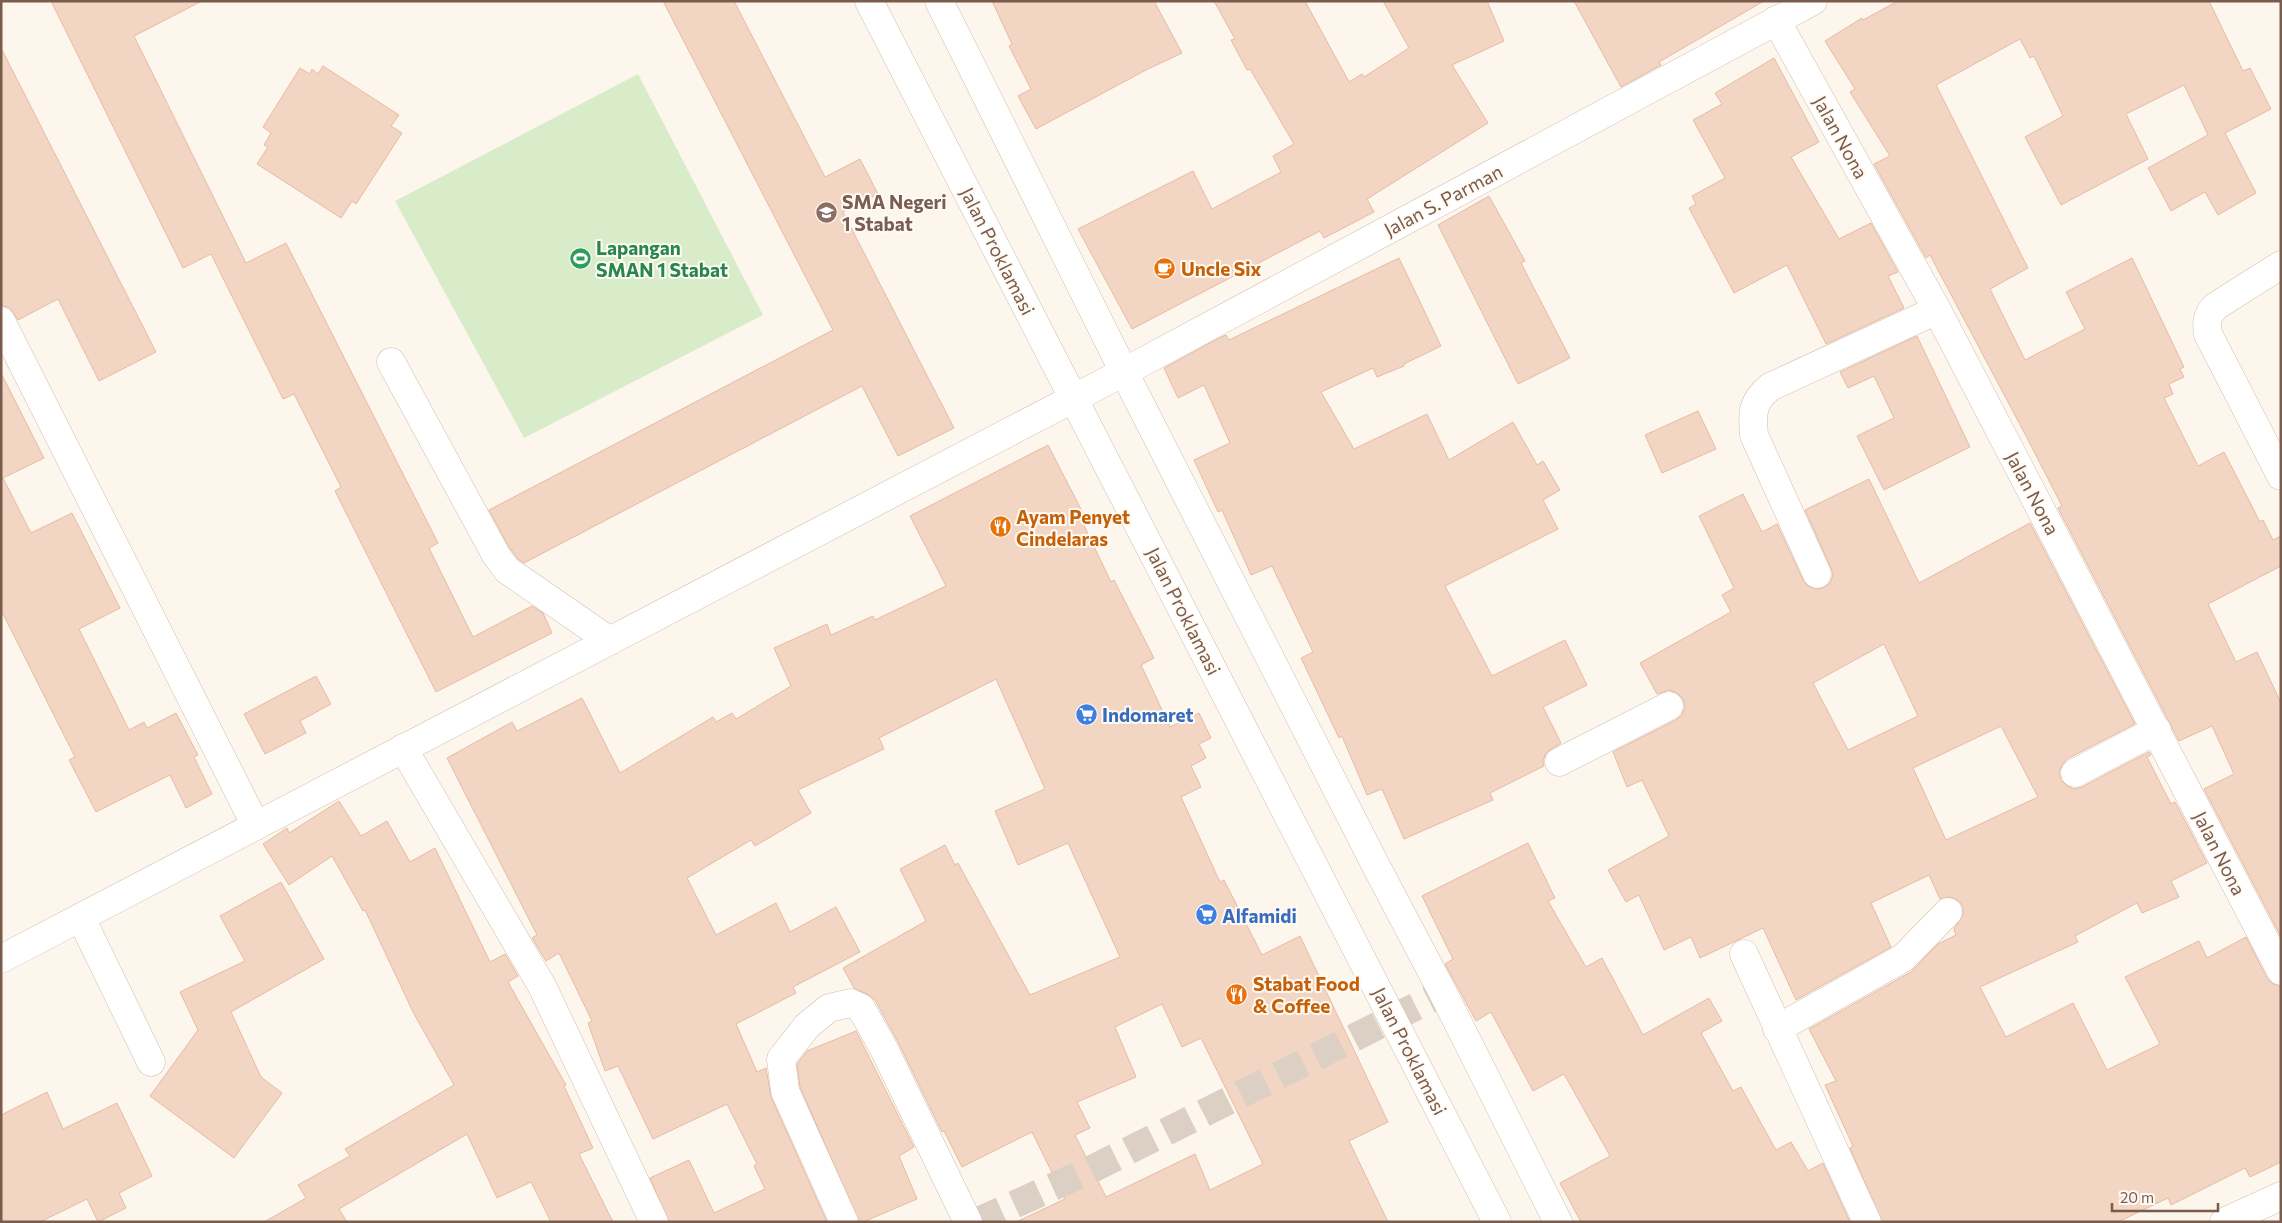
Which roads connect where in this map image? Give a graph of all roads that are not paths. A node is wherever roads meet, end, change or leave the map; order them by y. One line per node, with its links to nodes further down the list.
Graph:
1 (869, 1): 10 (street, Jalan Proklamasi)
2 (939, 1): 9 (street)
3 (1813, 1): 4 (street, Jalan S. Parman)
4 (1776, 20): 6 (street, Jalan Nona); 9 (street, Jalan S. Parman)
5 (2281, 266): 11 (street)
6 (1937, 310): 12 (street); 15 (street, Jalan Nona)
7 (1, 321): 19 (street)
8 (391, 362): 13 (street)
9 (1124, 372): 10 (street, Jalan S. Parman); 32 (street)
10 (1074, 398): 13 (street, Jalan S. Parman); 31 (street, Jalan Proklamasi)
11 (2281, 476)
12 (1817, 574)
13 (610, 641): 16 (street, Jalan S. Parman)
14 (1669, 706): 17 (street)
15 (2157, 730): 18 (street); 24 (street, Jalan Nona)
16 (403, 748): 19 (street, Jalan S. Parman); 28 (street)
17 (1560, 762)
18 (2075, 773)
19 (256, 826): 21 (street, Jalan S. Parman)
20 (1948, 912): 25 (street)
21 (81, 918): 23 (street, Jalan S. Parman); 26 (street)
22 (1744, 954): 25 (street)
23 (1, 960)
24 (2281, 971)
25 (1777, 1029): 33 (street)
26 (151, 1062)
27 (2281, 1196): 34 (street)
28 (654, 1222)
29 (844, 1222): 30 (street)
30 (968, 1222)
31 (1497, 1222)
32 (1558, 1222)
33 (1867, 1222)
34 (2224, 1222)

